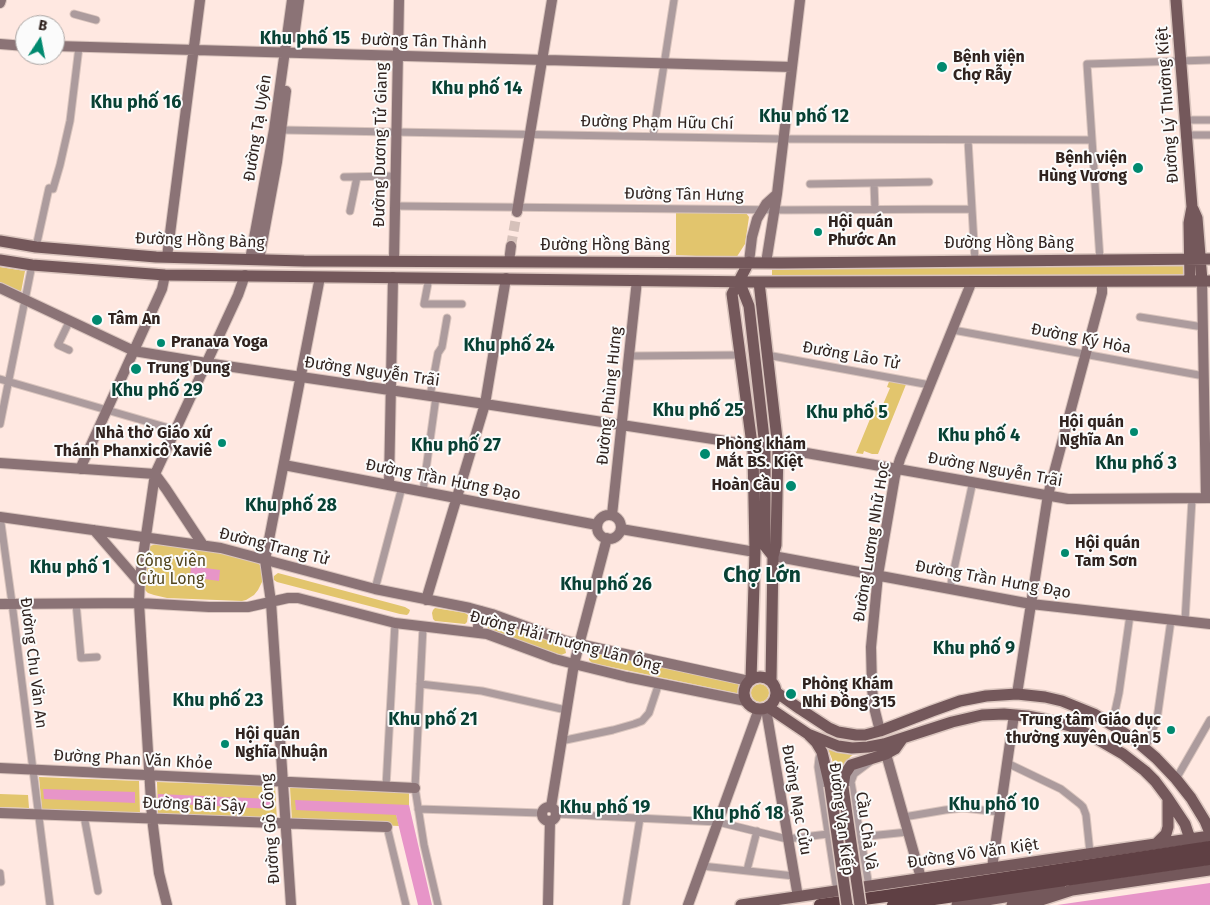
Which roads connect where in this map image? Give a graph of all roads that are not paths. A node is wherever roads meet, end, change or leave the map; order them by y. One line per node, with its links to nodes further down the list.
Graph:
1 (200, 0): 15 (street)
2 (292, 0): 16 (street, Đường Tạ Uyên)
3 (299, 0): 16 (street, Đường Tạ Uyên)
4 (399, 0): 17 (street, Đường Dương Tử Giang)
5 (552, 0): 18 (street)
6 (674, 0): 21 (street)
7 (800, 0): 22 (street)
8 (1176, 0): 20 (main road, Đường Lý Thường Kiệt)
9 (74, 14): 10 (street)
10 (96, 20)
11 (0, 44): 12 (street)
12 (15, 45)
13 (65, 46): 14 (street, Đường Tân Thành)
14 (80, 47): 15 (street, Đường Tân Thành); 52 (street)
15 (194, 50): 16 (street, Đường Tân Thành); 53 (street)
16 (288, 53): 17 (street, Đường Tân Thành); 25 (street, Đường Tạ Uyên)
17 (398, 56): 18 (street, Đường Tân Thành); 26 (street, Đường Dương Tử Giang)
18 (542, 60): 21 (street, Đường Tân Thành); 27 (street)
19 (1210, 60): 20 (street)
20 (1181, 61): 23 (main road, Đường Lý Thường Kiệt); 33 (street)
21 (664, 64): 22 (street, Đường Tân Thành); 30 (street)
22 (792, 68): 31 (street)
23 (1186, 120): 24 (street); 28 (main road, Đường Lý Thường Kiệt)
24 (1210, 120)
25 (278, 130): 26 (street, Đường Phạm Hữu Chí); 57 (street, Đường Tạ Uyên)
26 (396, 132): 27 (street, Đường Phạm Hữu Chí); 34 (street, Đường Dương Tử Giang)
27 (530, 134): 30 (street, Đường Phạm Hữu Chí); 44 (street)
28 (1187, 135): 29 (street); 42 (main road, Đường Lý Thường Kiệt)
29 (1210, 135)
30 (653, 136): 31 (street, Đường Phạm Hữu Chí)
31 (783, 139): 32 (street, Đường Phạm Hữu Chí); 40 (street)
32 (968, 140): 33 (street, Đường Phạm Hữu Chí); 43 (street)
33 (1092, 140): 58 (street)
34 (395, 176): 36 (street); 41 (street, Đường Dương Tử Giang)
35 (344, 177): 36 (street)
36 (357, 177): 48 (street)
37 (929, 182): 38 (street)
38 (874, 183): 39 (street); 47 (street)
39 (810, 184)
40 (776, 194): 45 (street); 46 (street)
41 (395, 206): 44 (street, Đường Tân Hưng); 60 (street, Đường Dương Tử Giang)
42 (1192, 207): 50 (main road, Đường Lý Thường Kiệt); 55 (main road, Đường Lý Thường Kiệt)
43 (972, 208): 47 (street, Đường Tân Hưng); 61 (street)
44 (517, 210): 45 (street, Đường Tân Hưng)
45 (761, 210): 46 (street, Đường Tân Hưng); 64 (street)
46 (774, 210): 47 (street, Đường Tân Hưng); 65 (street)
47 (875, 210)
48 (350, 211)
49 (0, 241): 52 (main road, Đường Hồng Bàng)
50 (1189, 241): 54 (main road); 55 (main road, Đường Lý Thường Kiệt)
51 (512, 246): 62 (street)
52 (36, 247): 53 (main road, Đường Hồng Bàng); 66 (main road)
53 (167, 257): 57 (main road, Đường Hồng Bàng); 67 (main road)
54 (1173, 259): 55 (main road, Đường Hồng Bàng); 58 (main road, Đường Hồng Bàng)
55 (1200, 259): 77 (main road)
56 (0, 260): 66 (main road, Đường Hồng Bàng)
57 (254, 260): 59 (main road, Đường Hồng Bàng); 68 (main road)
58 (1100, 260): 61 (main road, Đường Hồng Bàng); 76 (main road)
59 (323, 261): 60 (main road, Đường Hồng Bàng); 69 (main road)
60 (394, 261): 62 (main road, Đường Hồng Bàng); 70 (main road)
61 (975, 261): 65 (main road, Đường Hồng Bàng); 75 (main road)
62 (509, 262): 63 (main road, Đường Hồng Bàng); 72 (main road)
63 (639, 262): 64 (main road, Đường Hồng Bàng); 73 (main road)
64 (749, 262): 65 (main road, Đường Hồng Bàng); 74 (main road)
65 (766, 263): 78 (main road)
66 (32, 265): 67 (main road, Đường Hồng Bàng); 80 (street)
67 (165, 275): 68 (main road, Đường Hồng Bàng); 89 (street)
68 (250, 276): 69 (main road, Đường Hồng Bàng); 95 (street)
69 (320, 277): 70 (main road, Đường Hồng Bàng); 97 (street, Đường Gò Công)
70 (394, 278): 71 (main road, Đường Hồng Bàng); 101 (street)
71 (429, 278): 72 (main road, Đường Hồng Bàng); 81 (street)
72 (506, 278): 73 (main road, Đường Hồng Bàng); 103 (street)
73 (637, 280): 74 (main road, Đường Hồng Bàng); 94 (street, Đường Phùng Hưng)
74 (739, 281): 78 (main road, Đường Hồng Bàng); 82 (main road); 91 (main road)
75 (972, 281): 76 (main road, Đường Hồng Bàng); 78 (main road, Đường Hồng Bàng); 87 (street, Đường Lương Nhữ Học)
76 (1102, 281): 77 (main road, Đường Hồng Bàng); 90 (street)
77 (1201, 281): 86 (street)
78 (759, 282): 82 (main road); 93 (main road)
79 (0, 288): 80 (street, Đường Nguyễn Trãi)
80 (25, 300): 85 (street, Đường Nguyễn Trãi); 99 (street)
81 (462, 304)
82 (749, 306): 92 (main road)
83 (1140, 317): 86 (street)
84 (448, 318): 102 (street)
85 (70, 320): 88 (street); 89 (street, Đường Nguyễn Trãi)
86 (1203, 328): 96 (street)
87 (953, 330): 90 (street, Đường Ký Hòa); 100 (street, Đường Lương Nhữ Học)
88 (69, 350)
89 (134, 351): 95 (street, Đường Nguyễn Trãi); 104 (street)
90 (1086, 354): 96 (street, Đường Ký Hòa); 120 (street)
91 (740, 355): 92 (main road); 94 (street); 108 (main road)
92 (755, 355): 93 (main road); 109 (main road)
93 (767, 355): 100 (street, Đường Lão Tử); 110 (main road)
94 (629, 356): 106 (street, Đường Phùng Hưng)
95 (206, 363): 97 (street, Đường Nguyễn Trãi); 107 (street)
96 (1204, 376): 122 (street)
97 (301, 377): 101 (street, Đường Nguyễn Trãi); 112 (street, Đường Gò Công)
98 (0, 379): 99 (street)
99 (9, 381): 104 (street); 105 (street)
100 (930, 384): 113 (street, Đường Lương Nhữ Học)
101 (391, 391): 102 (street, Đường Nguyễn Trãi); 117 (street)
102 (433, 396): 103 (street, Đường Nguyễn Trãi); 119 (street)
103 (485, 404): 106 (street, Đường Nguyễn Trãi); 121 (street)
104 (107, 410): 107 (street); 114 (street)
105 (0, 424)
106 (622, 425): 108 (street, Đường Nguyễn Trãi); 125 (street, Đường Phùng Hưng)
107 (176, 430): 115 (street)
108 (752, 445): 109 (main road); 132 (main road)
109 (765, 447): 110 (main road); 132 (main road)
110 (778, 448): 113 (street, Đường Nguyễn Trãi); 133 (main road)
111 (0, 463): 114 (street)
112 (284, 465): 117 (street, Đường Trần Hưng Đạo); 134 (street, Đường Gò Công)
113 (897, 468): 116 (street, Đường Nguyễn Trãi); 135 (street, Đường Lương Nhữ Học)
114 (80, 469): 115 (street)
115 (155, 474): 129 (street); 131 (street, Đường Trang Tử)
116 (973, 482): 120 (street, Đường Nguyễn Trãi); 137 (street)
117 (389, 485): 118 (street, Đường Trần Hưng Đạo)
118 (402, 487): 119 (street, Đường Trần Hưng Đạo); 138 (street)
119 (423, 491): 121 (street, Đường Trần Hưng Đạo)
120 (1048, 495): 123 (street, Đường Nguyễn Trãi); 145 (street)
121 (456, 498): 126 (street, Đường Trần Hưng Đạo); 139 (street)
122 (1208, 498): 123 (street, Đường Nguyễn Trãi)
123 (1192, 499): 149 (street)
124 (0, 516): 128 (street); 141 (street, Đường Chu Văn An)
125 (612, 516): 126 (street); 127 (street)
126 (597, 524): 130 (street)
127 (620, 529): 130 (street); 132 (street)
128 (94, 530): 129 (street); 136 (street)
129 (146, 538): 131 (street); 136 (street)
130 (606, 538): 154 (street)
131 (204, 545): 134 (street, Đường Trang Tử)
132 (760, 549): 133 (main road); 157 (main road)
133 (773, 556): 135 (street, Đường Trần Hưng Đạo); 158 (main road)
134 (265, 560): 138 (street, Đường Trang Tử); 140 (street, Đường Gò Công)
135 (878, 575): 137 (street, Đường Trần Hưng Đạo); 171 (street, Đường Lương Nhữ Học)
136 (140, 583): 143 (street)
137 (950, 588): 145 (street, Đường Trần Hưng Đạo)
138 (375, 589): 139 (street, Đường Trang Tử)
139 (426, 600): 146 (street, Đường Hải Thượng Lãn Ông)
140 (270, 602): 143 (street, Đường Hải Thượng Lãn Ông); 150 (street, Đường Hải Thượng Lãn Ông); 185 (street, Đường Gò Công)
141 (12, 603): 142 (street, Đường Hải Thượng Lãn Ông); 144 (street, Đường Hải Thượng Lãn Ông); 182 (street, Đường Chu Văn An)
142 (76, 603): 143 (street, Đường Hải Thượng Lãn Ông); 155 (street)
143 (140, 603): 183 (street)
144 (0, 604)
145 (1031, 604): 147 (street, Đường Trần Hưng Đạo); 162 (street)
146 (481, 611): 153 (street); 154 (street, Đường Hải Thượng Lãn Ông)
147 (1130, 615): 148 (street, Đường Trần Hưng Đạo); 170 (street)
148 (1171, 620): 149 (street, Đường Trần Hưng Đạo); 176 (street)
149 (1185, 621): 151 (street, Đường Trần Hưng Đạo)
150 (395, 623): 152 (street, Đường Hải Thượng Lãn Ông); 186 (street)
151 (1210, 624)
152 (423, 627): 153 (street, Đường Hải Thượng Lãn Ông); 160 (street)
153 (477, 632): 156 (street, Đường Hải Thượng Lãn Ông)
154 (579, 644): 156 (street); 157 (street, Đường Hải Thượng Lãn Ông)
155 (97, 657)
156 (574, 664): 159 (street, Đường Hải Thượng Lãn Ông); 166 (street)
157 (750, 680): 158 (main road); 163 (main road)
158 (771, 681): 161 (main road)
159 (659, 683): 163 (street, Đường Hải Thượng Lãn Ông); 174 (street)
160 (420, 684): 166 (street); 187 (street)
161 (776, 692): 164 (main road); 165 (main road)
162 (1017, 694): 167 (main road); 170 (main road); 171 (main road)
163 (746, 701): 164 (main road)
164 (764, 708): 168 (main road); 200 (street); 208 (street, Đường Mạc Cửu)
165 (797, 708): 168 (main road); 171 (main road)
166 (566, 710): 174 (street)
167 (1014, 715): 173 (main road); 175 (main road); 180 (street)
168 (787, 720): 172 (main road)
169 (1210, 720): 184 (street)
170 (1112, 725): 175 (main road); 176 (main road)
171 (880, 731)
172 (808, 734): 173 (main road); 177 (main road, Cầu Chà Và)
173 (903, 738): 178 (main road, Cầu Chà Và)
174 (562, 741): 193 (street)
175 (1101, 741): 188 (main road)
176 (1145, 749): 184 (main road)
177 (822, 752): 205 (street, Đường Vạn Kiếp); 239 (main road, Cầu Chà Và, bridge)
178 (886, 754): 179 (main road, Cầu Chà Và); 195 (street)
179 (874, 758): 207 (street, Đường Vạn Kiếp); 240 (main road, Cầu Chà Và, bridge)
180 (1007, 763): 191 (street); 213 (street)
181 (0, 768): 182 (street, Đường Phan Văn Khỏe)
182 (33, 770): 183 (street, Đường Phan Văn Khỏe); 192 (street, Đường Chu Văn An)
183 (150, 776): 185 (street, Đường Phan Văn Khỏe); 198 (street)
184 (1176, 779): 197 (main road)
185 (283, 782): 186 (street, Đường Phan Văn Khỏe); 201 (street, Đường Gò Công)
186 (386, 786): 187 (street, Đường Phan Văn Khỏe)
187 (415, 788): 189 (street)
188 (1167, 797): 196 (main road); 210 (main road)
189 (418, 809): 193 (street); 233 (street)
190 (0, 812): 192 (street, Đường Bãi Sậy)
191 (1000, 812): 195 (street); 217 (street)
192 (38, 814): 194 (street, Đường Bãi Sậy); 229 (street, Đường Chu Văn An)
193 (550, 814): 199 (street); 234 (street)
194 (84, 816): 198 (street, Đường Bãi Sậy); 226 (street)
195 (904, 817): 204 (street)
196 (1180, 817): 209 (main road); 214 (main road)
197 (1205, 817): 206 (main road)
198 (152, 818): 201 (street, Đường Bãi Sậy); 230 (street)
199 (640, 818): 200 (street); 235 (street)
200 (718, 822): 203 (street); 216 (street)
201 (286, 823): 202 (street, Đường Bãi Sậy); 231 (street, Đường Gò Công)
202 (387, 827): 232 (street)
203 (757, 831): 208 (street); 218 (street)
204 (908, 832): 207 (street); 222 (street)
205 (828, 834): 208 (street); 227 (street, Đường Vạn Kiếp)
206 (1210, 835): 214 (main road, Đường Võ Văn Kiệt)
207 (859, 837): 224 (street, Đường Vạn Kiếp)
208 (787, 839): 221 (street, Đường Mạc Cửu)
209 (1178, 840): 210 (main road, Đường Võ Văn Kiệt); 212 (main road); 214 (main road, Đường Võ Văn Kiệt)
210 (1158, 843): 213 (main road, Đường Võ Văn Kiệt)
211 (1210, 847): 214 (highway, Đường Võ Văn Kiệt)
212 (1170, 853): 214 (highway, Đường Võ Văn Kiệt); 238 (highway, Đường Võ Văn Kiệt)
213 (1090, 854): 217 (main road, Đường Võ Văn Kiệt)
214 (1193, 855): 215 (highway, Đường Võ Văn Kiệt); 219 (main road, Đường Võ Văn Kiệt); 225 (main road, Đường Võ Văn Kiệt); 241 (highway, Đường Võ Văn Kiệt)
215 (1210, 858)
216 (702, 866): 218 (street); 236 (street)
217 (992, 868): 222 (main road, Đường Võ Văn Kiệt)
218 (747, 870): 221 (street)
219 (1210, 870)
220 (0, 873): 223 (street)
221 (794, 876): 228 (street, Đường Mạc Cửu)
222 (921, 878): 224 (main road, Đường Võ Văn Kiệt)
223 (1, 882)
224 (869, 886): 227 (main road, Đường Võ Văn Kiệt)
225 (1072, 890): 242 (main road); 243 (main road, Đường Võ Văn Kiệt)
226 (98, 891)
227 (837, 891): 228 (main road, Đường Võ Văn Kiệt)
228 (798, 896): 237 (main road, Đường Võ Văn Kiệt)
229 (50, 905)
230 (166, 905)
231 (291, 905)
232 (406, 905)
233 (438, 905)
234 (548, 905)
235 (626, 905)
236 (688, 905)
237 (741, 905)
238 (820, 905)
239 (847, 905)
240 (860, 905)
241 (893, 905)
242 (957, 905)
243 (1012, 905)

